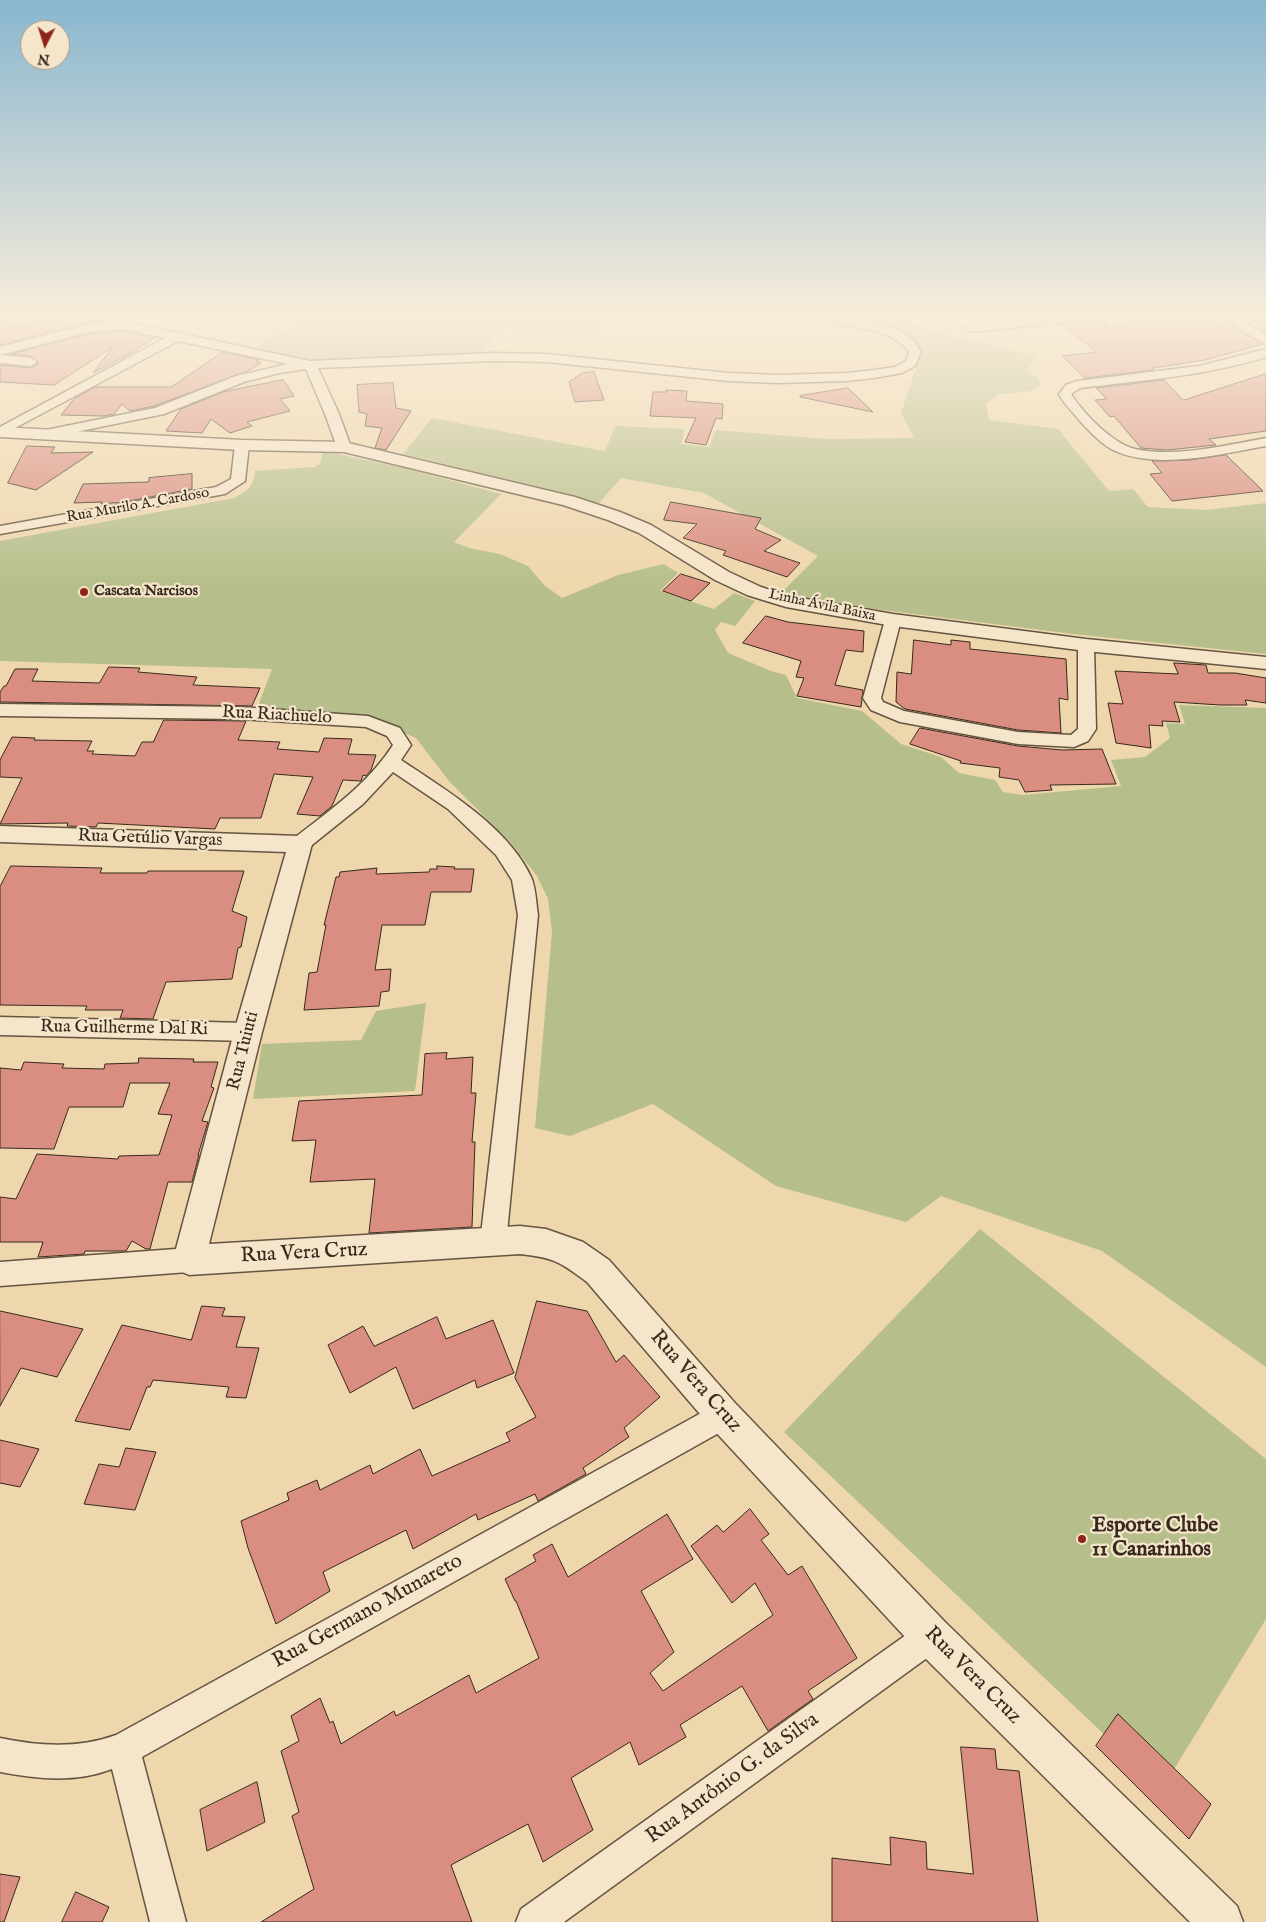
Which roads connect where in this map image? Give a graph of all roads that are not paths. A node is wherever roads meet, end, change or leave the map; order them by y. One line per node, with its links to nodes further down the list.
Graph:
1 (47, 407): 5 (street)
2 (169, 407): 6 (street)
3 (329, 407): 9 (street)
4 (1076, 407): 7 (street)
5 (0, 432): 6 (street, Linha Ávila Baixa)
6 (41, 435): 8 (street, Linha Ávila Baixa)
7 (1266, 442)
8 (242, 446): 9 (street, Linha Ávila Baixa); 10 (street, Rua Murilo A. Cardoso)
9 (344, 447): 11 (street, Linha Ávila Baixa)
10 (0, 530)
11 (893, 620): 12 (street, Linha Ávila Baixa); 12 (street)
12 (1086, 645): 13 (street, Linha Ávila Baixa)
13 (1266, 663)
14 (0, 710): 15 (street, Rua Riachuelo)
15 (392, 763): 17 (street, Rua Riachuelo); 20 (street)
16 (0, 834): 17 (street, Rua Getúlio Vargas)
17 (300, 844): 19 (street, Rua Tuiuti)
18 (0, 1026): 19 (street, Rua Guilherme Dal Ri)
19 (248, 1032): 21 (street, Rua Tuiuti)
20 (493, 1244): 21 (street, Rua Vera Cruz); 23 (street, Rua Vera Cruz)
21 (189, 1260): 22 (street, Rua Vera Cruz)
22 (0, 1274)
23 (723, 1415): 24 (street, Rua Vera Cruz); 25 (street, Rua Germano Munareto)
24 (931, 1636): 28 (street, Rua Antônio G. da Silva); 29 (street, Rua Vera Cruz)
25 (123, 1749): 26 (street, Rua Germano Munareto); 27 (street)
26 (0, 1754)
27 (168, 1922)
28 (534, 1922)
29 (1221, 1922)

